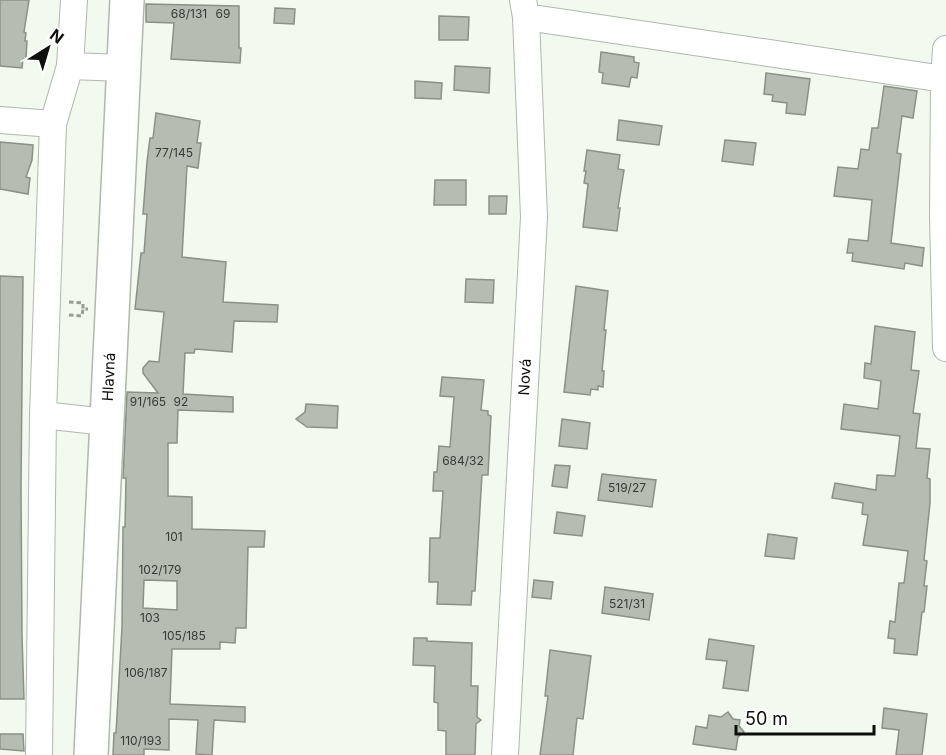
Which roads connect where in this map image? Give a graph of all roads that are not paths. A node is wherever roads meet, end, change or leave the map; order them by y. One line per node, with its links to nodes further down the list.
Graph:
1 (74, 0): 5 (street)
2 (127, 0): 6 (main road, Hlavná)
3 (525, 9): 7 (street); 15 (street, Nová)
4 (946, 49): 7 (street)
5 (70, 66): 6 (street); 9 (street)
6 (123, 68): 12 (main road, Hlavná)
7 (944, 79): 10 (street)
8 (0, 120): 9 (street)
9 (53, 124): 11 (street)
10 (946, 348)
11 (43, 415): 12 (street); 13 (street)
12 (106, 422): 14 (main road, Hlavná)
13 (39, 755)
14 (91, 755)
15 (505, 755)

